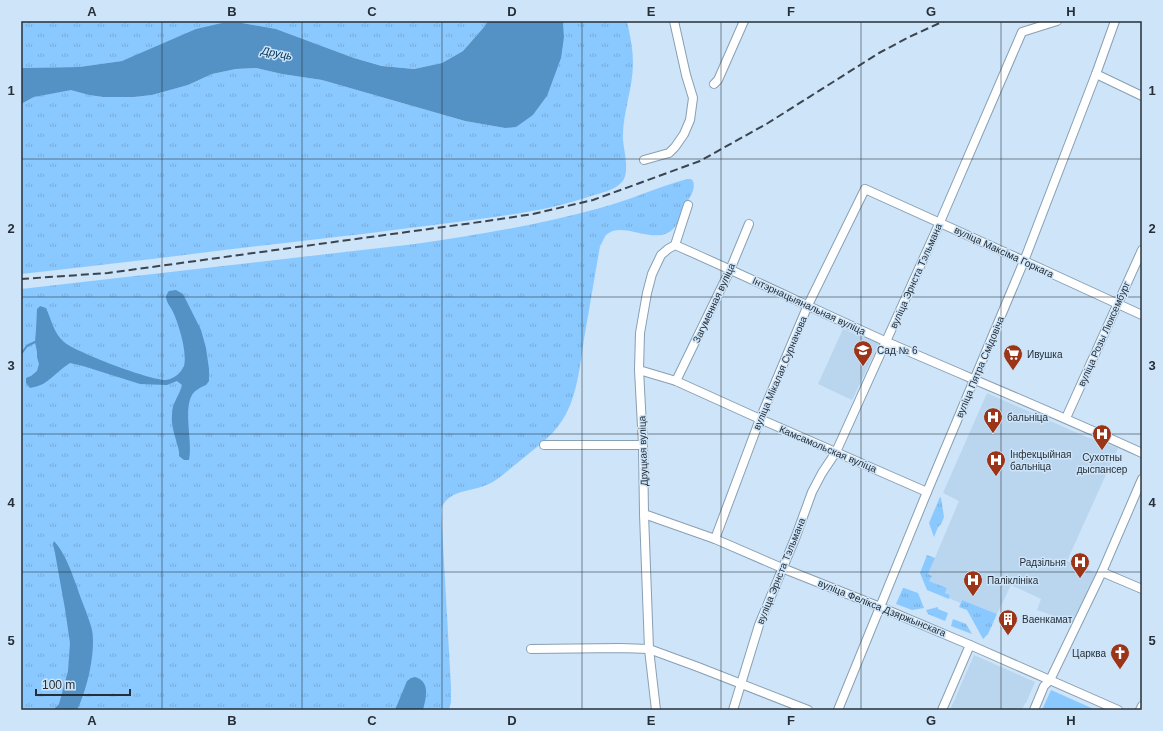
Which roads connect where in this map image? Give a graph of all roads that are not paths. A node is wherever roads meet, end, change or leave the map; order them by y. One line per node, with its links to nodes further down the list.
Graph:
1 (674, 21): 8 (street)
2 (744, 21): 6 (street)
3 (1057, 21): 11 (street, вуліца Эрнста Тэльмана)
4 (1115, 21): 5 (street, вуліца Пятра Смідовіча)
5 (1096, 74): 7 (street); 15 (street, вуліца Пятра Смідовіча)
6 (714, 84)
7 (1142, 96)
8 (644, 160)
9 (865, 190): 11 (street, вуліца Максіма Горкага); 18 (street, вуліца Мікалая Сурначова)
10 (688, 205): 13 (street)
11 (940, 222): 15 (street, вуліца Максіма Горкага); 20 (street, вуліца Эрнста Тэльмана)
12 (749, 224): 16 (street, Загуменная вуліца)
13 (675, 245): 16 (street, Інтэрнацыянальная вуліца); 21 (street, Друцкая вуліца)
14 (1142, 250): 17 (street, вуліца Розы Люксембург)
15 (1024, 261): 17 (street, вуліца Максіма Горкага); 22 (street, вуліца Пятра Смідовіча)
16 (730, 270): 18 (street, Інтэрнацыянальная вуліца); 23 (street, Загуменная вуліца)
17 (1117, 304): 19 (street, вуліца Максіма Горкага); 24 (street, вуліца Розы Люксембург)
18 (808, 305): 20 (street, Інтэрнацыянальная вуліца); 25 (street, вуліца Мікалая Сурначова)
19 (1142, 315)
20 (886, 342): 22 (street, Інтэрнацыянальная вуліца); 28 (street, вуліца Эрнста Тэльмана)
21 (639, 370): 23 (street, Камсамольская вуліца); 27 (street, Друцкая вуліца)
22 (975, 379): 24 (street, Інтэрнацыянальная вуліца); 31 (street, вуліца Пятра Смідовіча)
23 (676, 381): 25 (street, Камсамольская вуліца)
24 (1066, 418): 29 (street, Інтэрнацыянальная вуліца)
25 (760, 419): 28 (street, Камсамольская вуліца); 33 (street, вуліца Мікалая Сурначова)
26 (544, 445): 27 (street)
27 (643, 445): 32 (street, Друцкая вуліца)
28 (836, 452): 31 (street, Камсамольская вуліца); 34 (street, вуліца Эрнста Тэльмана)
29 (1142, 452)
30 (1142, 479): 35 (street)
31 (928, 492): 37 (street, вуліца Пятра Смідовіча)
32 (644, 514): 33 (street, вуліца Фелікса Дзяржынскага); 40 (street, Друцкая вуліца)
33 (716, 539): 34 (street, вуліца Фелікса Дзяржынскага)
34 (782, 568): 37 (street, вуліца Фелікса Дзяржынскага); 42 (street, вуліца Эрнста Тэльмана)
35 (1102, 572): 36 (street); 41 (street)
36 (1142, 589)
37 (880, 606): 38 (street, вуліца Фелікса Дзяржынскага); 47 (street, вуліца Пятра Смідовіча)
38 (970, 645): 41 (street, вуліца Фелікса Дзяржынскага); 48 (street)
39 (531, 649): 40 (street)
40 (649, 649): 42 (street); 44 (street, Друцкая вуліца)
41 (1050, 680): 49 (street); 50 (street, вуліца Фелікса Дзяржынскага)
42 (742, 684): 45 (street, вуліца Эрнста Тэльмана); 46 (street)
43 (1142, 706): 51 (street)
44 (656, 710)
45 (733, 710)
46 (808, 710)
47 (838, 710)
48 (942, 710)
49 (1034, 710)
50 (1118, 710)
51 (1140, 710)

